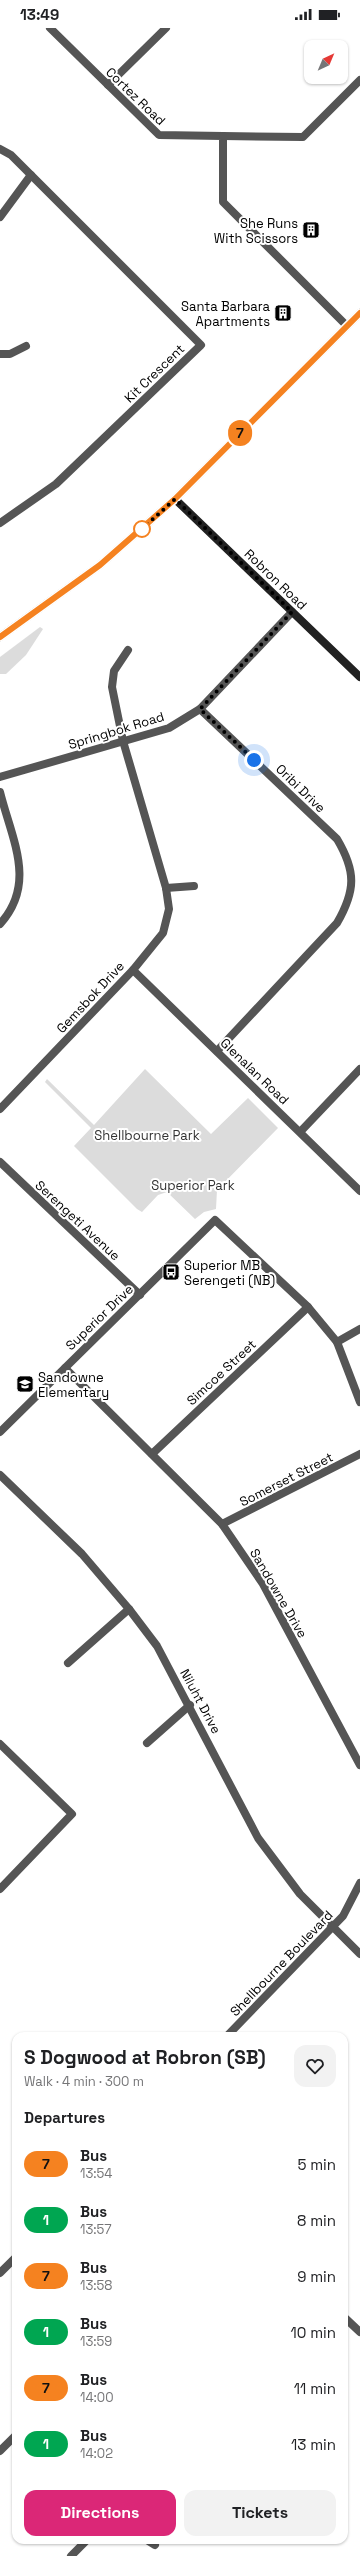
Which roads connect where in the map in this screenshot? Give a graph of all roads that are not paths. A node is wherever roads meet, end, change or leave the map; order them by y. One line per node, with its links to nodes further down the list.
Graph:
1 (50, 28): 4 (street, Cortez Road)
2 (166, 28): 4 (street)
3 (360, 80): 5 (street, Cortez Road)
4 (108, 85): 5 (street, Cortez Road)
5 (223, 136): 10 (street)
6 (0, 149): 7 (street, Kit Crescent)
7 (31, 175): 8 (street); 14 (street, Kit Crescent)
8 (0, 217)
9 (360, 313): 10 (main road)
10 (347, 326): 13 (main road)
11 (26, 346): 12 (street)
12 (0, 354)
13 (175, 499): 15 (main road, Robron Road); 16 (main road)
14 (0, 523)
15 (292, 612): 18 (main road, Robron Road); 19 (street, Springbok Road)
16 (0, 637)
17 (128, 650): 20 (street, Gemsbok Drive)
18 (360, 677)
19 (200, 709): 20 (street, Springbok Road); 23 (street, Oribi Drive)
20 (124, 741): 21 (street, Springbok Road); 25 (street, Gemsbok Drive)
21 (0, 777)
22 (0, 792): 26 (street)
23 (356, 879): 28 (street, Oribi Drive)
24 (194, 886): 25 (street)
25 (166, 888): 27 (street, Gemsbok Drive)
26 (0, 924)
27 (133, 970): 28 (street, Glenalan Road); 30 (street, Gemsbok Drive)
28 (217, 1051): 31 (street, Glenalan Road)
29 (360, 1069): 31 (street)
30 (0, 1109)
31 (301, 1131): 33 (street, Glenalan Road)
32 (0, 1162): 34 (street, Serengeti Avenue)
33 (360, 1191)
34 (140, 1294): 35 (street, Superior Drive); 38 (street, Superior Drive)
35 (308, 1307): 37 (street); 41 (street, Simcoe Street)
36 (360, 1329): 37 (street)
37 (337, 1342): 39 (street)
38 (65, 1368): 40 (street, Superior Drive); 41 (street, Sandowne Drive)
39 (360, 1402)
40 (0, 1432)
41 (152, 1454): 44 (street, Sandowne Drive)
42 (360, 1454): 44 (street, Somerset Street)
43 (0, 1475): 45 (street, Niluht Drive)
44 (222, 1524): 50 (street, Sandowne Drive)
45 (129, 1608): 46 (street); 47 (street, Niluht Drive)
46 (68, 1663)
47 (190, 1705): 48 (street); 53 (street, Niluht Drive)
48 (147, 1743)
49 (0, 1744): 52 (street)
50 (360, 1765)
51 (360, 1883): 53 (street, Shellbourne Boulevard)
52 (0, 1889)
53 (332, 1926): 54 (street, Niluht Drive); 55 (street, Shellbourne Boulevard)
54 (360, 1954)
55 (231, 2032)
56 (12, 2261): 57 (street)
57 (0, 2274)
58 (348, 2321): 59 (street)
59 (360, 2332)
60 (12, 2439): 61 (street)
61 (0, 2451)
62 (82, 2544): 65 (street)
63 (153, 2544): 64 (street)
64 (155, 2546)
65 (71, 2556)

